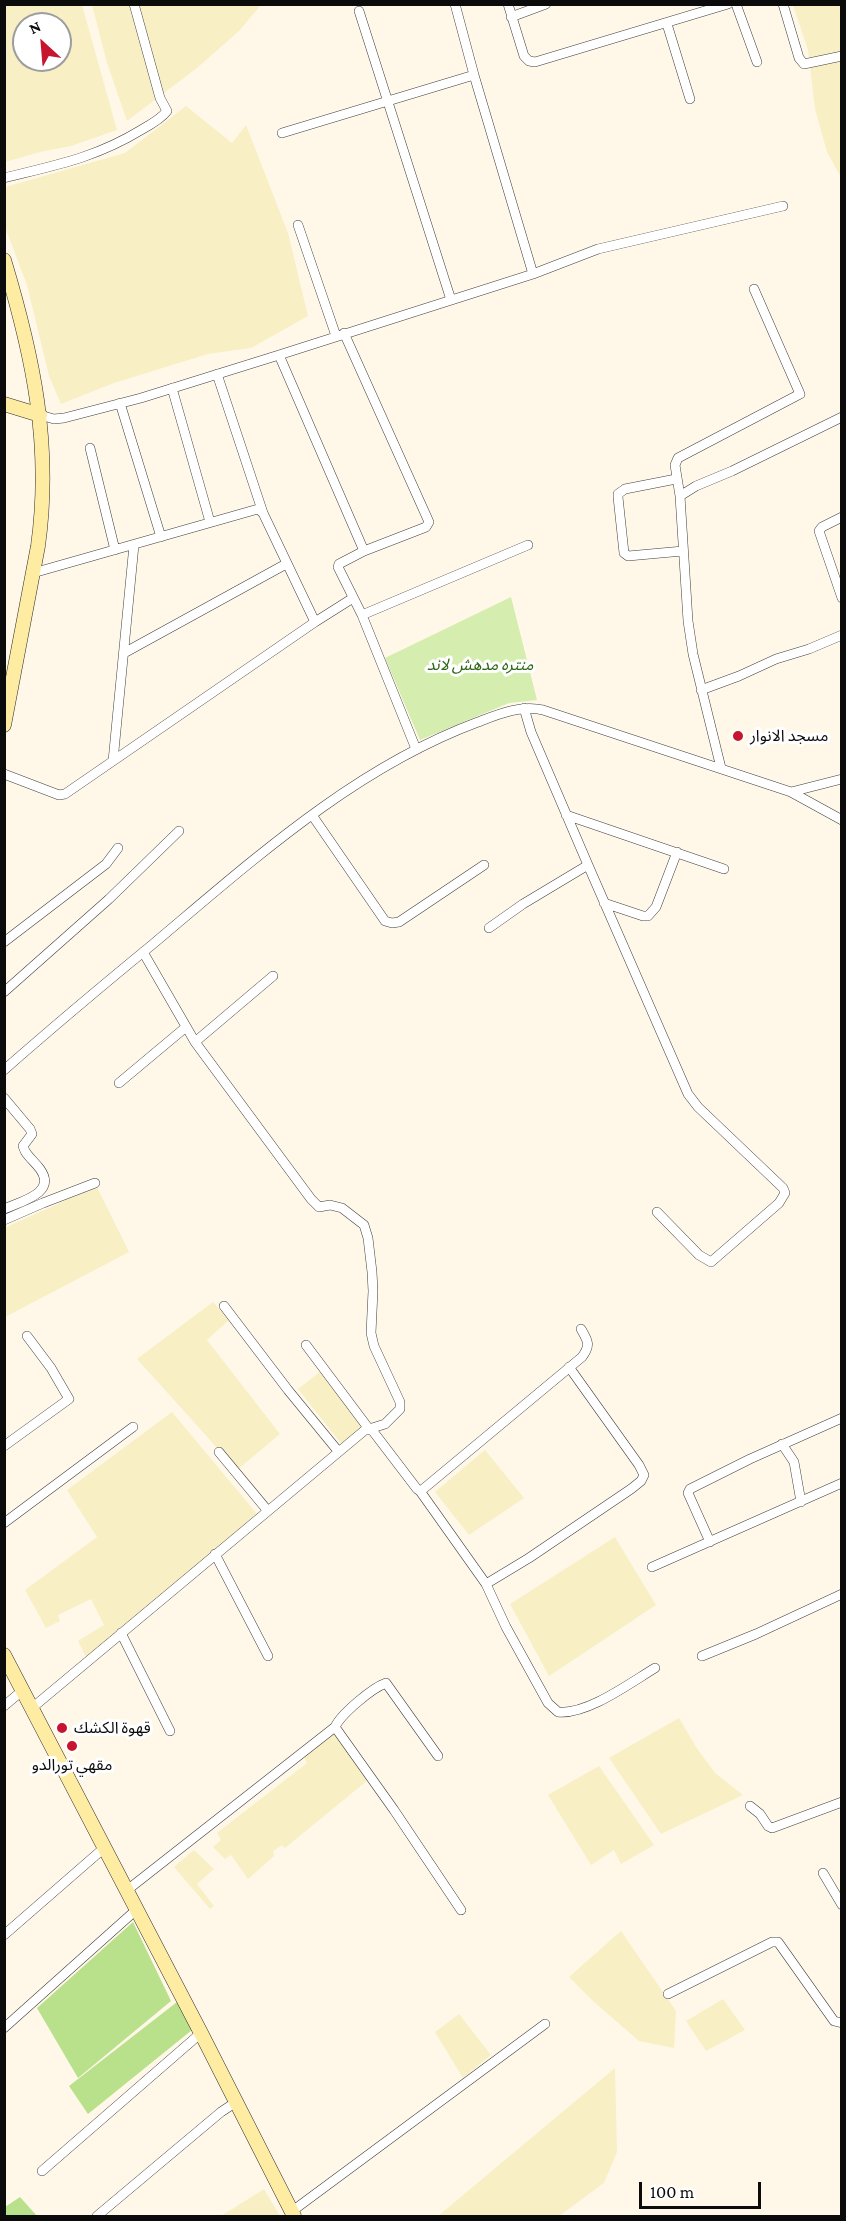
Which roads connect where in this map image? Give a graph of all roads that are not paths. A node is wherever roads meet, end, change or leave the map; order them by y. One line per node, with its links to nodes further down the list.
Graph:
1 (134, 4): 17 (street)
2 (455, 4): 13 (street)
3 (508, 4): 9 (street)
4 (546, 4): 9 (street)
5 (728, 4): 10 (street)
6 (736, 4): 12 (street)
7 (783, 4): 11 (street)
8 (358, 12): 15 (street)
9 (511, 17): 10 (street)
10 (667, 24): 14 (street)
11 (842, 56)
12 (757, 62)
13 (474, 75): 15 (street); 21 (street)
14 (690, 99)
15 (388, 102): 16 (street); 23 (street)
16 (282, 133)
17 (4, 178)
18 (783, 206): 21 (street)
19 (297, 225): 24 (street)
20 (4, 260): 30 (main road)
21 (533, 273): 23 (street)
22 (754, 289): 33 (street)
23 (451, 300): 24 (street)
24 (340, 335): 25 (street); 42 (street)
25 (279, 355): 26 (street); 42 (street)
26 (217, 374): 27 (street); 35 (street)
27 (172, 388): 29 (street); 37 (street)
28 (4, 404): 30 (main road)
29 (120, 404): 30 (street); 38 (street)
30 (40, 415): 45 (main road)
31 (842, 417): 34 (street)
32 (90, 448): 41 (street)
33 (676, 479): 34 (street); 43 (street)
34 (680, 496): 43 (street)
35 (263, 513): 37 (street); 44 (street)
36 (842, 517): 47 (street)
37 (210, 522): 38 (street)
38 (161, 537): 39 (street)
39 (134, 544): 41 (street); 51 (street)
40 (528, 545): 48 (street)
41 (115, 550): 45 (street)
42 (364, 551): 46 (street)
43 (683, 551): 52 (street)
44 (286, 564): 49 (street); 51 (street)
45 (33, 573): 54 (main road)
46 (353, 598): 48 (street); 49 (street)
47 (842, 598)
48 (362, 615): 55 (street)
49 (315, 622): 56 (street)
50 (842, 635): 52 (street)
51 (124, 652): 56 (street)
52 (701, 690): 57 (street)
53 (524, 708): 55 (street); 57 (street); 62 (street)
54 (4, 725)
55 (416, 749): 61 (street)
56 (113, 761): 58 (street)
57 (721, 768): 60 (street)
58 (4, 774)
59 (842, 779): 60 (street)
60 (791, 792): 63 (street)
61 (312, 815): 67 (street); 73 (street)
62 (566, 815): 66 (street); 68 (street)
63 (842, 820)
64 (178, 831): 75 (street)
65 (118, 848): 72 (street)
66 (677, 852): 69 (street); 70 (street)
67 (484, 865)
68 (588, 865): 70 (street); 71 (street)
69 (724, 868)
70 (604, 903): 83 (street)
71 (489, 928)
72 (4, 942)
73 (143, 952): 76 (street); 78 (street)
74 (273, 976): 77 (street)
75 (4, 992)
76 (186, 1027): 77 (street); 79 (street)
77 (195, 1042): 92 (street)
78 (4, 1070)
79 (119, 1083)
80 (4, 1098): 82 (street)
81 (95, 1183): 84 (street)
82 (4, 1209)
83 (657, 1212)
84 (4, 1220)
85 (224, 1306): 95 (street)
86 (581, 1329): 89 (street)
87 (27, 1336): 94 (street)
88 (306, 1345): 92 (street)
89 (569, 1367): 98 (street); 105 (street)
90 (842, 1418): 93 (street)
91 (133, 1427): 101 (street)
92 (369, 1429): 95 (street); 98 (street)
93 (782, 1444): 99 (street); 102 (street)
94 (4, 1446)
95 (338, 1451): 100 (street)
96 (219, 1452): 100 (street)
97 (842, 1483): 99 (street)
98 (420, 1491): 105 (street)
99 (801, 1502): 102 (street)
100 (268, 1510): 103 (street)
101 (4, 1523)
102 (710, 1542): 104 (street)
103 (215, 1554): 107 (street); 109 (street)
104 (652, 1567)
105 (486, 1584): 111 (street)
106 (842, 1594): 110 (street)
107 (121, 1634): 114 (street); 116 (street)
108 (4, 1655): 112 (main road)
109 (268, 1656)
110 (702, 1656)
111 (655, 1668)
112 (23, 1690): 113 (street); 114 (main road)
113 (4, 1706)
114 (32, 1708): 120 (main road)
115 (334, 1727): 117 (street); 122 (street); 125 (street)
116 (170, 1731)
117 (438, 1756)
118 (842, 1802): 119 (street)
119 (750, 1806)
120 (104, 1848): 122 (main road); 126 (street)
121 (823, 1873): 123 (street)
122 (126, 1891): 124 (main road)
123 (842, 1905)
124 (136, 1910): 130 (street); 131 (main road)
125 (461, 1910)
126 (4, 1935)
127 (668, 1994): 128 (street)
128 (842, 2023)
129 (544, 2024): 134 (street)
130 (4, 2028)
131 (201, 2033): 132 (main road); 133 (street)
132 (236, 2103): 134 (main road); 135 (street)
133 (42, 2171)
134 (292, 2214)
135 (97, 2217)

